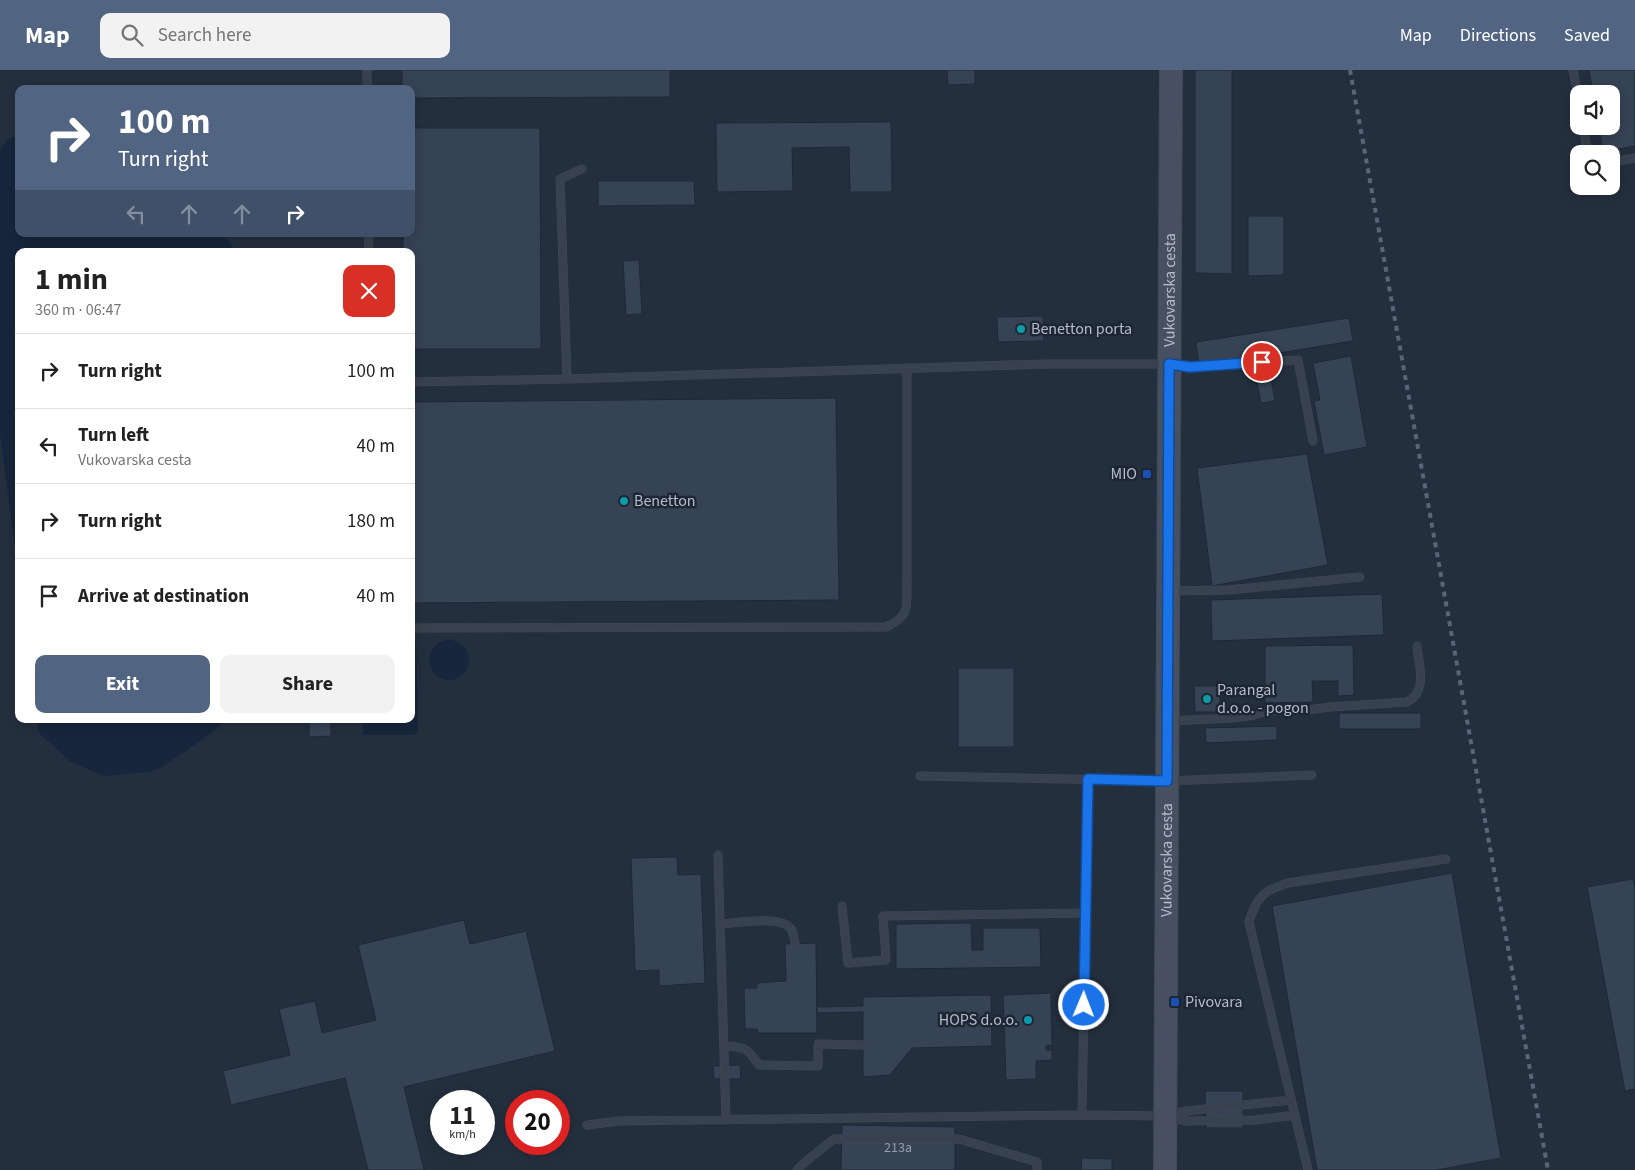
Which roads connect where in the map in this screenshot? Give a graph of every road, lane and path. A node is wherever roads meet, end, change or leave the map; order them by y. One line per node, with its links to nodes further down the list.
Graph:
1 (367, 70): 4 (lane)
2 (1171, 70): 9 (main road, Vukovarska cesta)
3 (1573, 70): 5 (lane)
4 (367, 85)
5 (1576, 85)
6 (1635, 158): 7 (lane)
7 (1620, 160)
8 (582, 169): 11 (lane)
9 (1169, 364): 10 (lane); 13 (lane); 15 (main road, Vukovarska cesta)
10 (907, 368): 11 (lane); 16 (lane)
11 (567, 379): 12 (lane)
12 (415, 382)
13 (1313, 441)
14 (1360, 577): 15 (lane)
15 (1168, 590): 18 (main road, Vukovarska cesta)
16 (415, 628)
17 (1416, 646): 18 (lane)
18 (1167, 721): 22 (main road, Vukovarska cesta)
19 (920, 776): 21 (lane)
20 (1312, 776): 22 (lane)
21 (1088, 779): 22 (lane); 26 (lane)
22 (1167, 781): 34 (main road, Vukovarska cesta)
23 (718, 855): 27 (lane)
24 (1446, 859): 31 (lane)
25 (842, 906): 26 (lane)
26 (1086, 913): 32 (lane)
27 (720, 924): 28 (lane); 30 (lane)
28 (795, 944)
29 (863, 1045): 30 (lane)
30 (724, 1046): 35 (lane)
31 (1291, 1100): 33 (lane); 34 (lane)
32 (1082, 1115): 34 (lane); 35 (lane)
33 (1295, 1115): 34 (lane); 40 (lane)
34 (1165, 1116): 39 (main road, Vukovarska cesta)
35 (726, 1120): 36 (lane)
36 (587, 1125)
37 (797, 1170): 38 (lane)
38 (1037, 1170)
39 (1165, 1170)
40 (1308, 1170)

